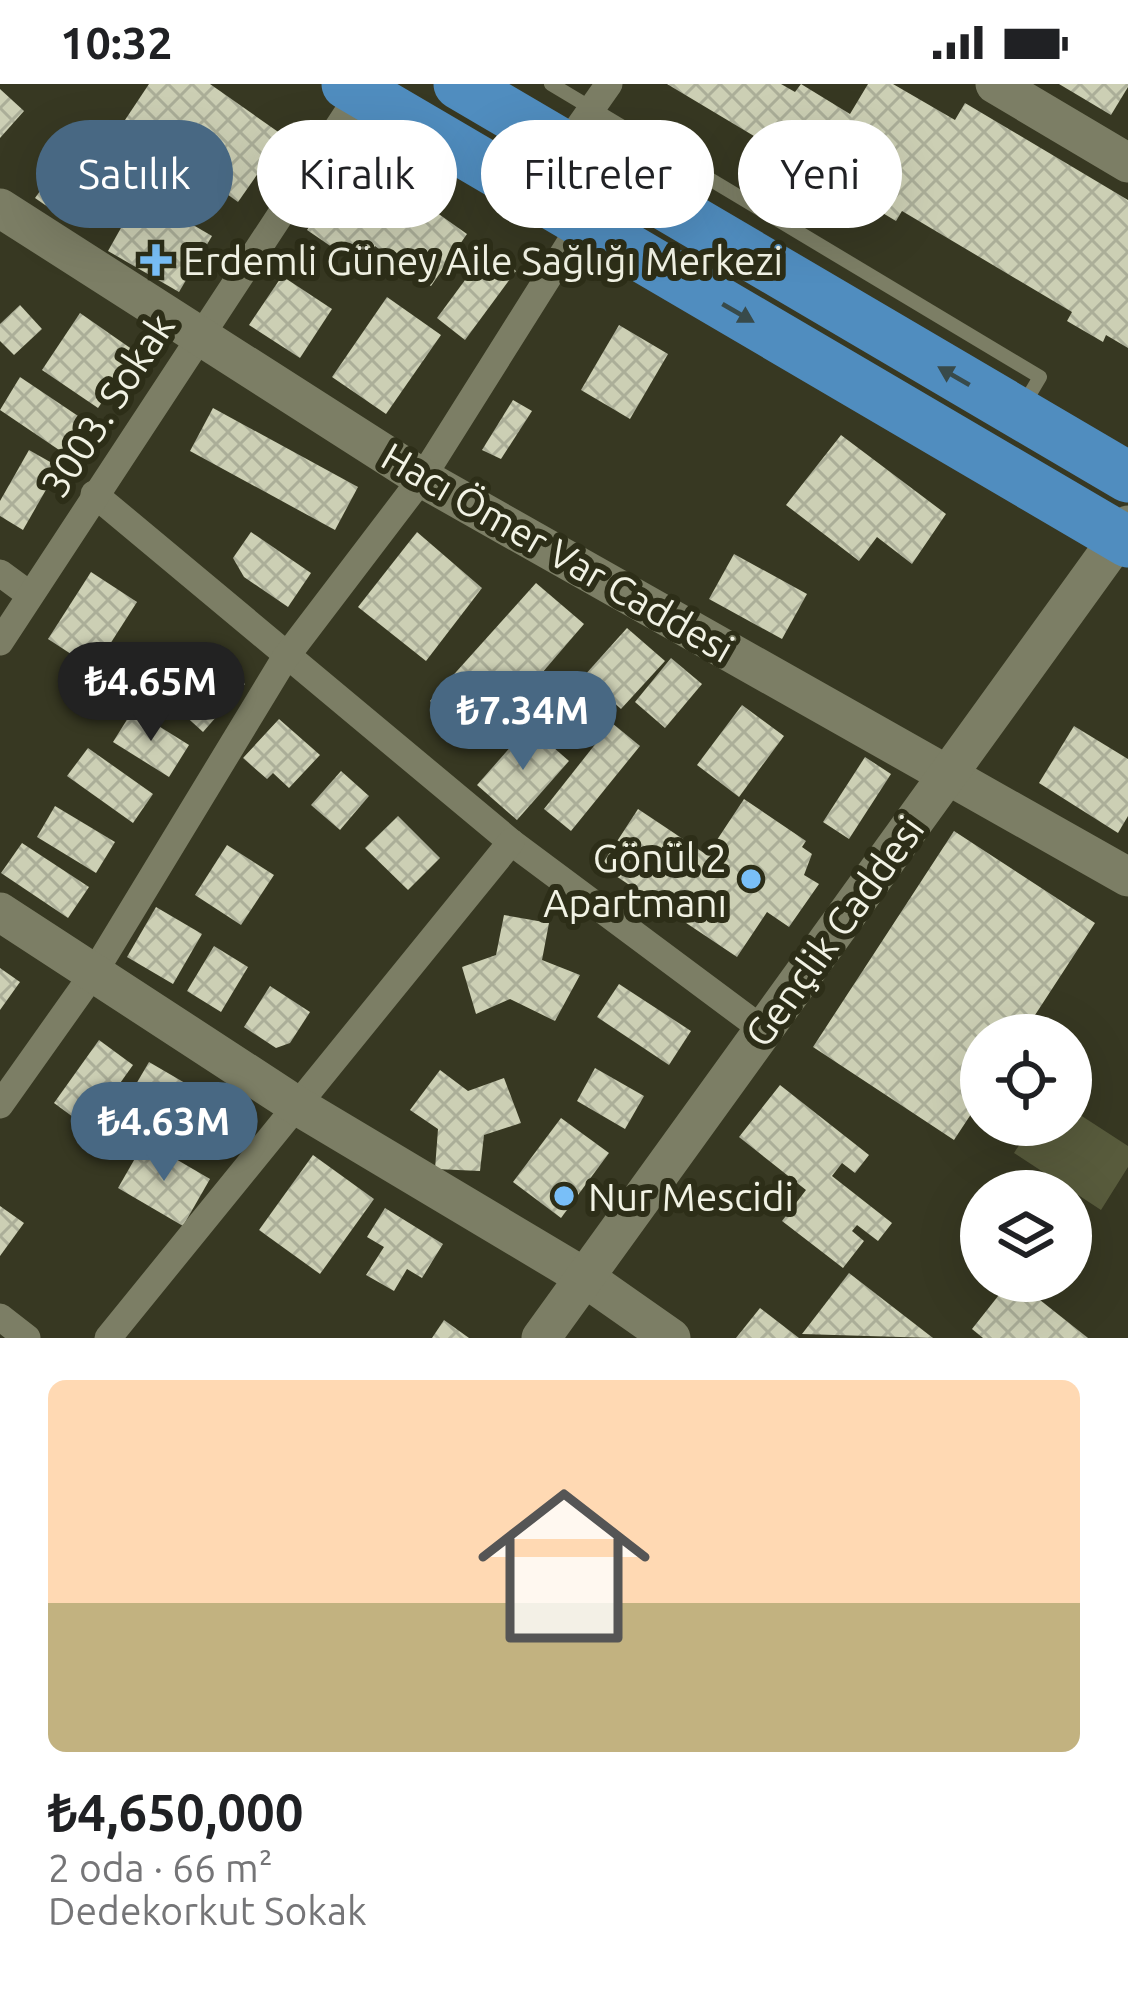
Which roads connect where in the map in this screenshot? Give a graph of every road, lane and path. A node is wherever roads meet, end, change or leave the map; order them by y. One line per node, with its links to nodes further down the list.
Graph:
1 (459, 84): 6 (highway)
2 (551, 84): 7 (lane)
3 (609, 84): 8 (street)
4 (995, 84): 10 (street)
5 (354, 88): 9 (highway); 15 (street, 3003. Sokak)
6 (556, 120)
7 (573, 120)
8 (584, 120)
9 (481, 162)
10 (1128, 163)
11 (0, 208): 15 (street, Hacı Ömer Var Caddesi)
12 (714, 209): 16 (highway)
13 (579, 228): 17 (street)
14 (593, 228): 19 (highway, one-way to 19)
15 (197, 338): 17 (street, Hacı Ömer Var Caddesi); 18 (street, 3003. Sokak)
16 (1128, 477)
17 (422, 478): 23 (street); 24 (street, Hacı Ömer Var Caddesi)
18 (94, 494): 21 (street, 3003. Sokak); 23 (street)
19 (1125, 534): 24 (street, Gençlik Caddesi)
20 (0, 573): 21 (street)
21 (29, 595): 22 (street, 3003. Sokak)
22 (0, 642)
23 (285, 658): 25 (street); 28 (street)
24 (949, 772): 26 (street, Hacı Ömer Var Caddesi); 29 (street, Gençlik Caddesi)
25 (511, 842): 29 (street); 31 (street)
26 (1128, 877)
27 (0, 912): 28 (street)
28 (94, 971): 30 (street); 31 (street)
29 (763, 1029): 32 (street, Gençlik Caddesi)
30 (0, 1105)
31 (294, 1106): 32 (street); 35 (street)
32 (584, 1277): 36 (street, Gençlik Caddesi); 37 (street)
33 (0, 1317): 34 (street)
34 (28, 1338)
35 (108, 1338)
36 (541, 1338)
37 (671, 1338)

